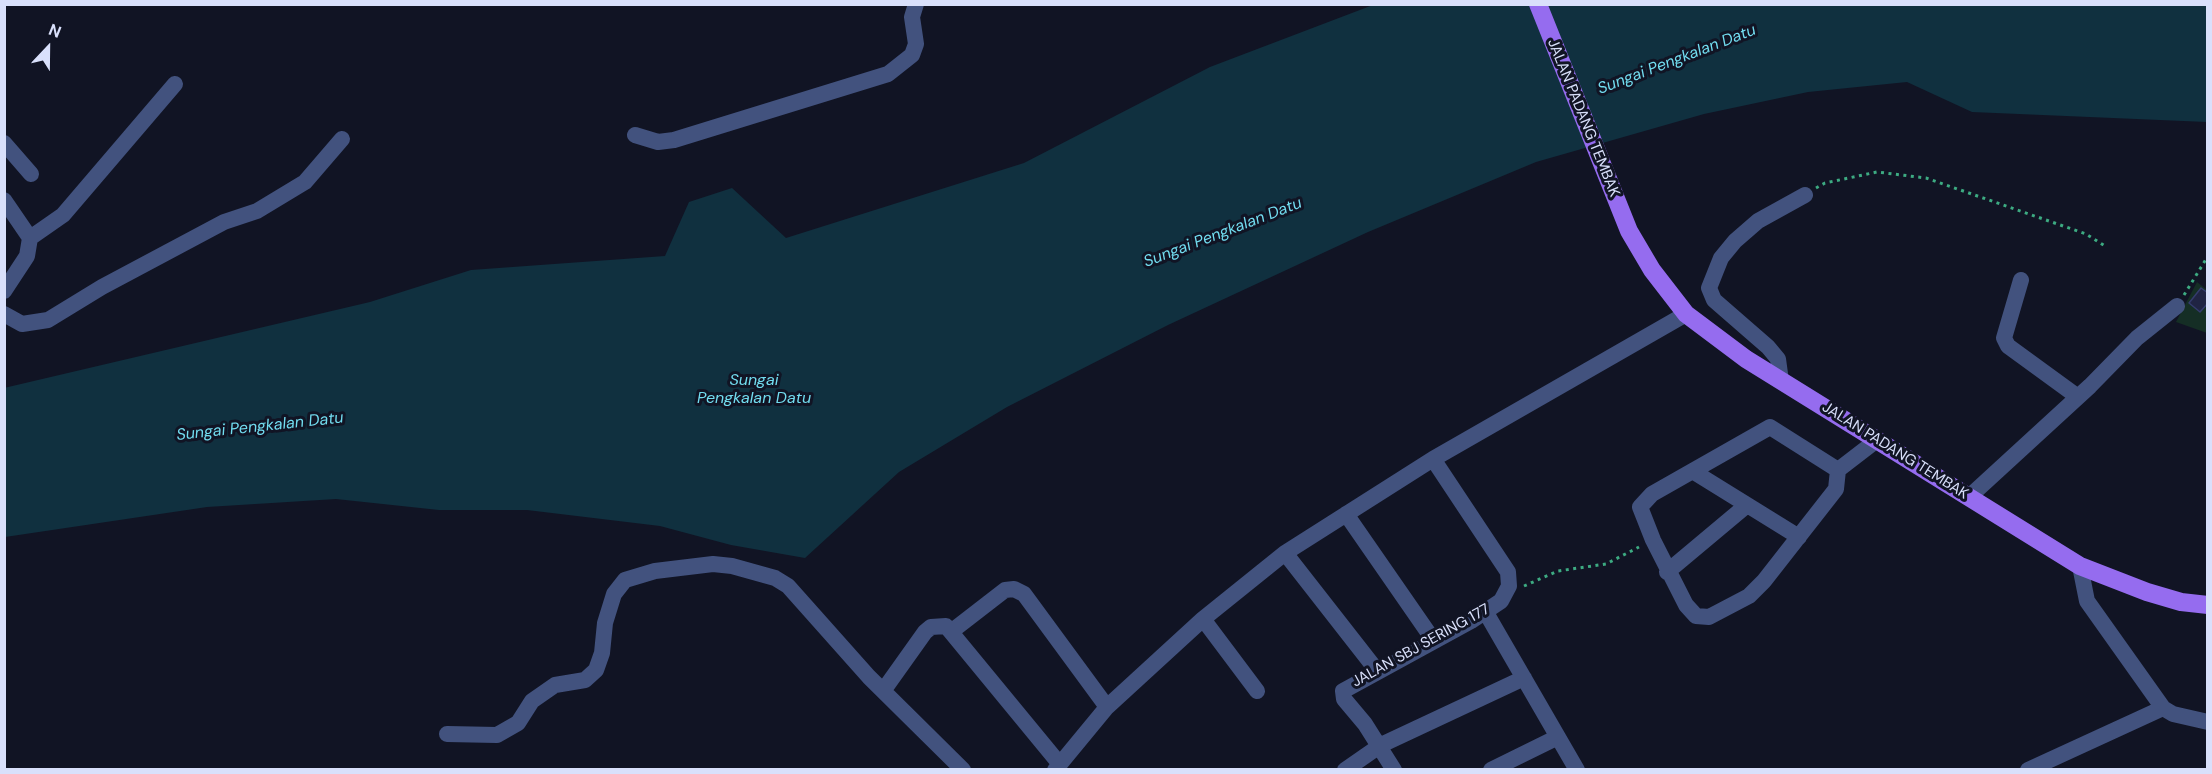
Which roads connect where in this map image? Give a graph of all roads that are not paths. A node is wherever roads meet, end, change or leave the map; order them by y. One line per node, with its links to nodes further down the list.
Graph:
1 (916, 4): 4 (street)
2 (1538, 4): 15 (main road, JALAN PADANG TEMBAK)
3 (176, 84): 10 (street)
4 (635, 135)
5 (342, 139): 14 (street)
6 (4, 143): 7 (street)
7 (31, 174)
8 (1804, 195): 16 (street)
9 (4, 200): 10 (street)
10 (30, 238): 12 (street)
11 (2021, 280): 17 (street)
12 (4, 291)
13 (2177, 306): 17 (street)
14 (4, 314)
15 (1686, 314): 16 (main road, JALAN PADANG TEMBAK); 19 (street)
16 (1781, 381): 18 (main road, JALAN PADANG TEMBAK)
17 (2078, 397): 22 (street)
18 (1877, 440): 20 (street); 22 (main road, JALAN PADANG TEMBAK)
19 (1433, 459): 24 (street); 30 (street, JALAN SBJ SERING 177)
20 (1838, 470): 21 (street); 25 (street)
21 (1694, 472): 23 (street); 28 (street)
22 (1969, 497): 27 (main road, JALAN PADANG TEMBAK)
23 (1747, 505): 25 (street); 28 (street)
24 (1346, 514): 26 (street); 33 (street)
25 (1799, 537): 28 (street)
26 (1286, 553): 31 (street); 34 (street)
27 (2080, 566): 29 (main road, JALAN PADANG TEMBAK); 39 (street)
28 (1667, 572)
29 (2208, 605)
30 (1485, 611): 33 (street, JALAN SBJ SERING 177); 35 (street)
31 (1203, 619): 37 (street); 38 (street)
32 (952, 631): 36 (street); 38 (street); 44 (street)
33 (1434, 641): 34 (street, JALAN SBJ SERING 177)
34 (1378, 672): 43 (street, JALAN SBJ SERING 177)
35 (1524, 678): 42 (street); 43 (street)
36 (883, 691): 41 (street); 45 (street)
37 (1257, 691)
38 (1107, 707): 44 (street)
39 (2163, 708): 40 (street); 50 (street)
40 (2208, 722)
41 (447, 734)
42 (1558, 737): 48 (street); 49 (street)
43 (1381, 745): 46 (street); 47 (street)
44 (1056, 766)
45 (963, 770)
46 (1345, 770)
47 (1394, 770)
48 (1491, 770)
49 (1577, 770)
50 (2028, 770)

